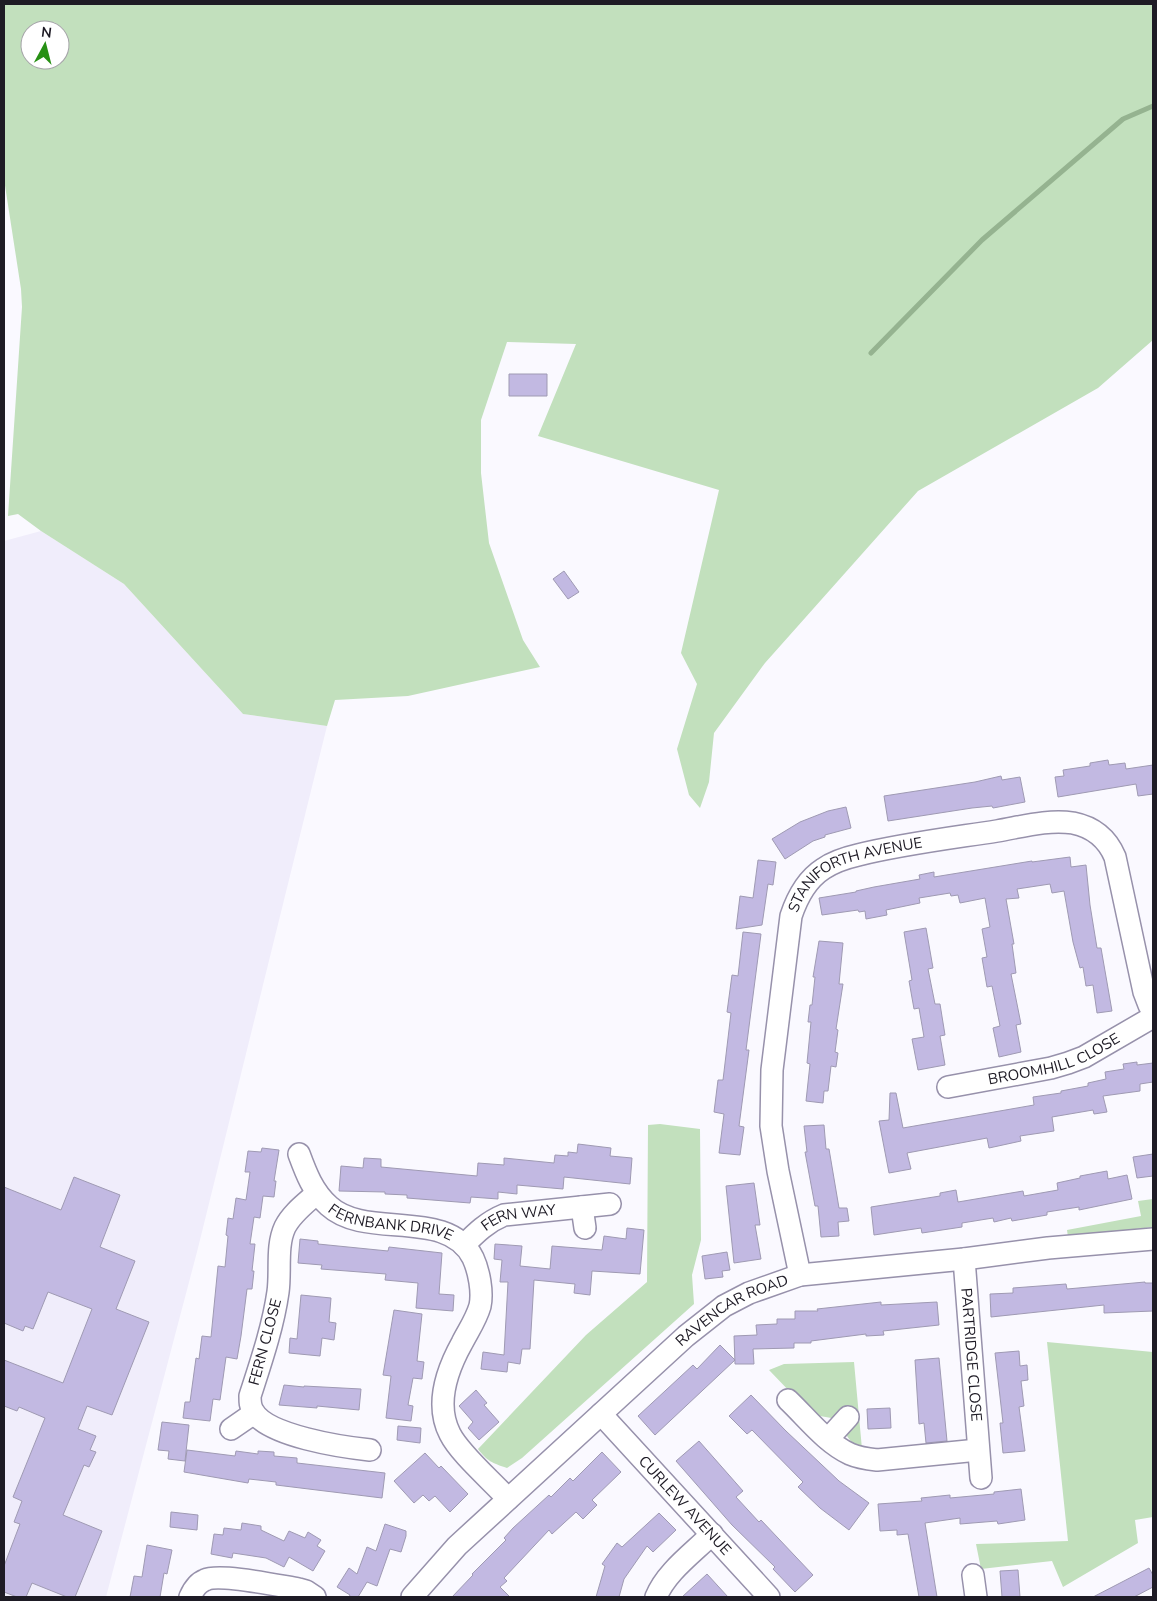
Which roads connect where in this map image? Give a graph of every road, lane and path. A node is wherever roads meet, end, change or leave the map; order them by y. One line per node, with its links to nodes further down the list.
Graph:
1 (1153, 1012): 12 (street, STANIFORTH AVENUE)
2 (1153, 1016): 3 (street, BROOMHILL CLOSE)
3 (948, 1087)
4 (299, 1154): 5 (street, FERNBANK DRIVE)
5 (317, 1193): 10 (street, FERNBANK DRIVE); 14 (street, FERN CLOSE)
6 (610, 1204): 7 (street, FERN WAY)
7 (582, 1206): 8 (street); 10 (street, FERN WAY)
8 (585, 1228)
9 (1153, 1239): 11 (street, RAVENCAR ROAD)
10 (464, 1246): 22 (street, FERNBANK DRIVE)
11 (964, 1259): 12 (street, RAVENCAR ROAD); 20 (street, PARTRIDGE CLOSE)
12 (800, 1275): 15 (street, RAVENCAR ROAD)
13 (788, 1400): 18 (street)
14 (254, 1413): 17 (street); 19 (street)
15 (601, 1414): 22 (street, RAVENCAR ROAD); 23 (street, CURLEW AVENUE)
16 (848, 1417): 18 (street)
17 (231, 1429)
18 (828, 1439): 20 (street)
19 (370, 1450)
20 (978, 1450): 21 (street, PARTRIDGE CLOSE)
21 (981, 1478)
22 (508, 1498): 27 (street, RAVENCAR ROAD)
23 (712, 1534): 28 (street); 29 (street, CURLEW AVENUE)
24 (973, 1575): 30 (street)
25 (190, 1597): 26 (street)
26 (315, 1597)
27 (412, 1597)
28 (656, 1597)
29 (769, 1597)
30 (976, 1597)

